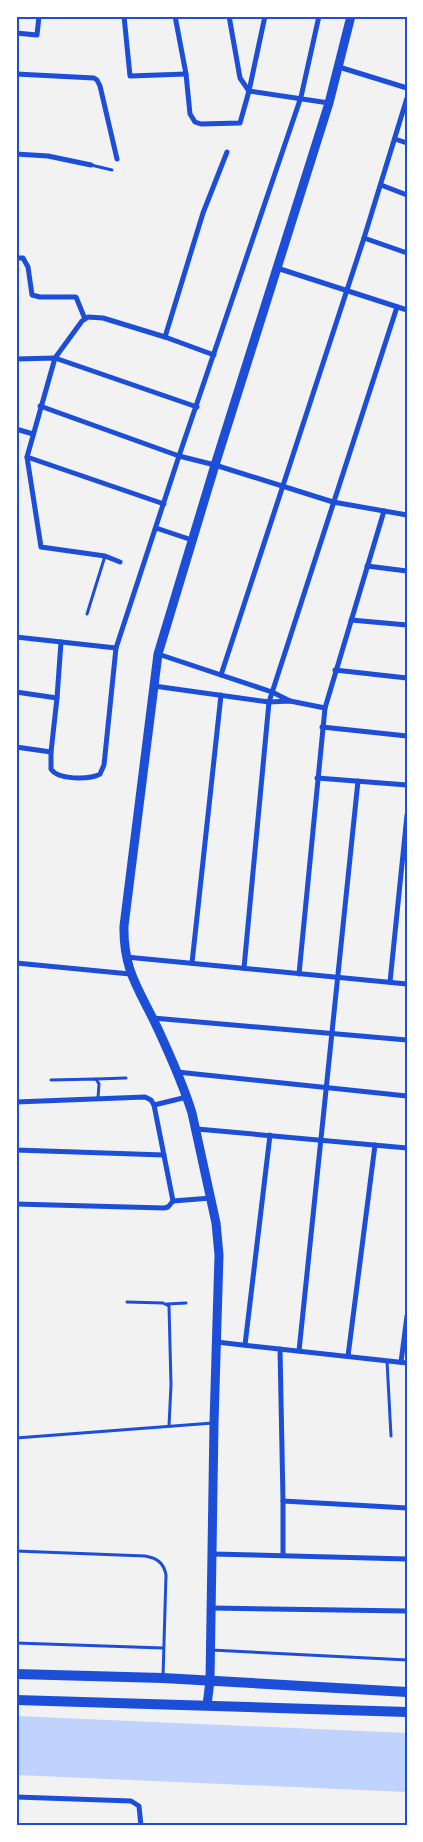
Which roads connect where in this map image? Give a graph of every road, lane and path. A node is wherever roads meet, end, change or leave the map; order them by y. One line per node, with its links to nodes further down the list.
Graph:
1 (39, 16): 8 (street)
2 (124, 16): 11 (street)
3 (175, 16): 11 (street)
4 (229, 16): 13 (street)
5 (265, 16): 13 (street)
6 (319, 16): 14 (street)
7 (351, 16): 9 (street)
8 (16, 33)
9 (339, 68): 12 (street); 16 (street)
10 (16, 74): 21 (street)
11 (186, 74): 13 (street)
12 (407, 88)
13 (249, 91): 14 (street)
14 (301, 97): 16 (street); 35 (street)
15 (407, 98): 17 (street)
16 (329, 103): 29 (street)
17 (395, 139): 18 (street); 24 (street)
18 (407, 143)
19 (227, 152): 34 (street)
20 (16, 154): 22 (street)
21 (117, 159)
22 (91, 165): 23 (lane)
23 (112, 170)
24 (381, 185): 25 (street); 26 (street)
25 (407, 195)
26 (364, 238): 27 (street); 30 (street)
27 (407, 253)
28 (16, 258): 33 (street)
29 (277, 268): 30 (street); 44 (street)
30 (346, 292): 31 (street); 45 (street)
31 (397, 307): 32 (street); 46 (street)
32 (407, 310)
33 (85, 319): 34 (street); 36 (street)
34 (165, 337): 35 (street)
35 (214, 355): 39 (street)
36 (55, 358): 37 (street); 38 (street); 39 (street)
37 (16, 359)
38 (40, 406): 41 (street); 42 (street)
39 (197, 407): 42 (street)
40 (16, 429): 41 (street)
41 (33, 434): 43 (street)
42 (179, 456): 44 (street); 47 (street)
43 (26, 457): 47 (street); 52 (street)
44 (211, 464): 45 (street); 51 (street)
45 (283, 486): 46 (street); 64 (street)
46 (333, 502): 48 (street); 68 (street)
47 (164, 504): 50 (street)
48 (384, 511): 49 (street); 54 (street)
49 (406, 513)
50 (156, 528): 51 (street); 61 (street)
51 (192, 540): 62 (street)
52 (104, 556): 53 (street); 56 (lane)
53 (120, 562)
54 (367, 566): 55 (street); 57 (street)
55 (407, 571)
56 (87, 614)
57 (351, 620): 58 (street); 63 (street)
58 (407, 625)
59 (16, 636): 60 (street)
60 (61, 642): 61 (street); 70 (street)
61 (116, 648): 77 (street)
62 (158, 654): 64 (street); 66 (street)
63 (335, 670): 65 (street); 73 (street)
64 (221, 675): 68 (street)
65 (407, 678)
66 (154, 686): 69 (street); 82 (street)
67 (16, 692): 70 (street)
68 (272, 692): 71 (street); 72 (street)
69 (221, 695): 72 (street); 84 (street)
70 (57, 698): 77 (street)
71 (290, 701): 72 (street); 73 (street)
72 (269, 702): 85 (street)
73 (325, 708): 74 (street)
74 (322, 727): 75 (street); 78 (street)
75 (407, 736)
76 (16, 747): 77 (street)
77 (51, 752)
78 (317, 778): 79 (street); 87 (street)
79 (358, 781): 80 (street); 88 (street)
80 (407, 785)
81 (407, 815): 89 (street)
82 (126, 957): 84 (street); 86 (street)
83 (16, 963): 86 (street)
84 (192, 964): 85 (street)
85 (244, 968): 87 (street)
86 (130, 974): 91 (street)
87 (299, 974): 88 (street)
88 (338, 978): 89 (street); 92 (street)
89 (390, 982): 90 (street)
90 (407, 984)
91 (153, 1018): 92 (street); 94 (street)
92 (332, 1034): 93 (street); 98 (street)
93 (407, 1040)
94 (177, 1072): 98 (street); 100 (street)
95 (126, 1078): 96 (lane)
96 (96, 1079): 97 (lane); 101 (lane)
97 (51, 1080)
98 (326, 1088): 99 (street); 106 (street)
99 (407, 1096)
100 (187, 1098): 103 (street); 104 (street)
101 (98, 1099): 102 (street); 103 (street)
102 (16, 1102)
103 (154, 1104): 110 (street)
104 (197, 1129): 105 (street); 111 (street)
105 (270, 1135): 106 (street); 119 (street)
106 (320, 1140): 107 (street); 121 (street)
107 (375, 1145): 108 (street); 122 (street)
108 (407, 1148)
109 (16, 1150): 110 (street)
110 (164, 1155): 112 (street)
111 (211, 1198): 112 (street); 118 (street)
112 (173, 1201): 113 (street)
113 (16, 1204)
114 (127, 1302): 116 (lane)
115 (186, 1303): 116 (lane)
116 (166, 1304): 126 (lane)
117 (407, 1316): 124 (street)
118 (216, 1342): 119 (street); 125 (street)
119 (245, 1345): 120 (street)
120 (280, 1349): 121 (street); 129 (street)
121 (299, 1351): 122 (street)
122 (348, 1356): 123 (street)
123 (387, 1361): 124 (street); 127 (lane)
124 (404, 1363)
125 (214, 1423): 126 (lane); 132 (street)
126 (169, 1426): 128 (lane)
127 (391, 1436)
128 (16, 1438)
129 (283, 1501): 130 (street); 133 (street)
130 (407, 1508)
131 (16, 1551): 138 (lane)
132 (213, 1554): 133 (street); 135 (street)
133 (282, 1555): 134 (street)
134 (407, 1559)
135 (212, 1608): 136 (street); 139 (street)
136 (407, 1611)
137 (16, 1643): 138 (lane)
138 (163, 1648): 142 (lane)
139 (211, 1650): 140 (lane); 143 (street)
140 (407, 1660)
141 (16, 1674): 142 (main road)
142 (163, 1678): 143 (main road)
143 (210, 1680): 144 (main road); 146 (street)
144 (407, 1692)
145 (16, 1700): 146 (main road)
146 (208, 1705): 147 (main road)
147 (407, 1712)
148 (16, 1797): 149 (street)
149 (141, 1826)

